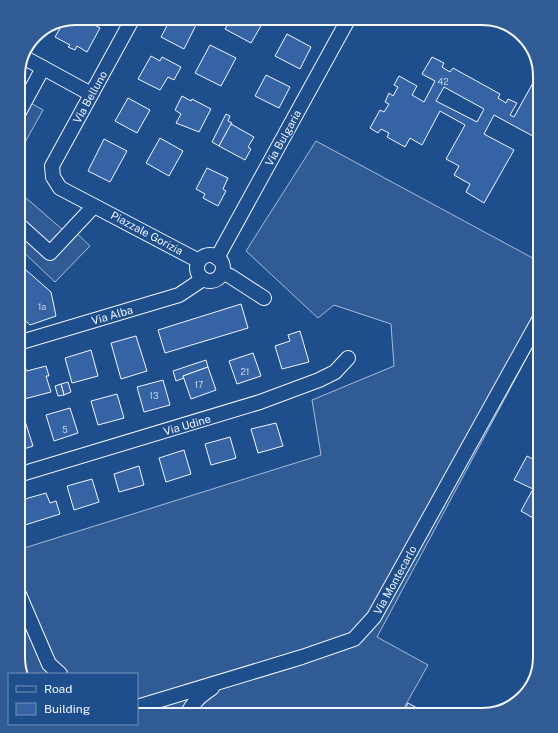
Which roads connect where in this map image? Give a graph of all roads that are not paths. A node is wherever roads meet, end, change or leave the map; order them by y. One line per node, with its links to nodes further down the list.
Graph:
1 (129, 25): 5 (street, Via Belluno)
2 (345, 25): 10 (street, Via Bulgaria)
3 (28, 60): 4 (street)
4 (43, 68): 5 (street); 6 (street)
5 (91, 94): 7 (street, Via Belluno)
6 (25, 101)
7 (53, 177): 8 (street, Piazzale Gorizia)
8 (94, 206): 9 (street); 11 (street, Piazzale Gorizia)
9 (25, 230)
10 (217, 258): 11 (street); 12 (street)
11 (200, 261): 13 (street)
12 (222, 273): 13 (street); 14 (street)
13 (203, 279): 16 (street, Via Alba)
14 (264, 298)
15 (533, 331): 21 (street, Via Montecarlo)
16 (25, 341)
17 (348, 358): 18 (street, Via Udine)
18 (25, 474)
19 (25, 608): 20 (street)
20 (59, 673)
21 (225, 680): 22 (street, Via Montecarlo); 23 (street)
22 (138, 707)
23 (190, 708)

